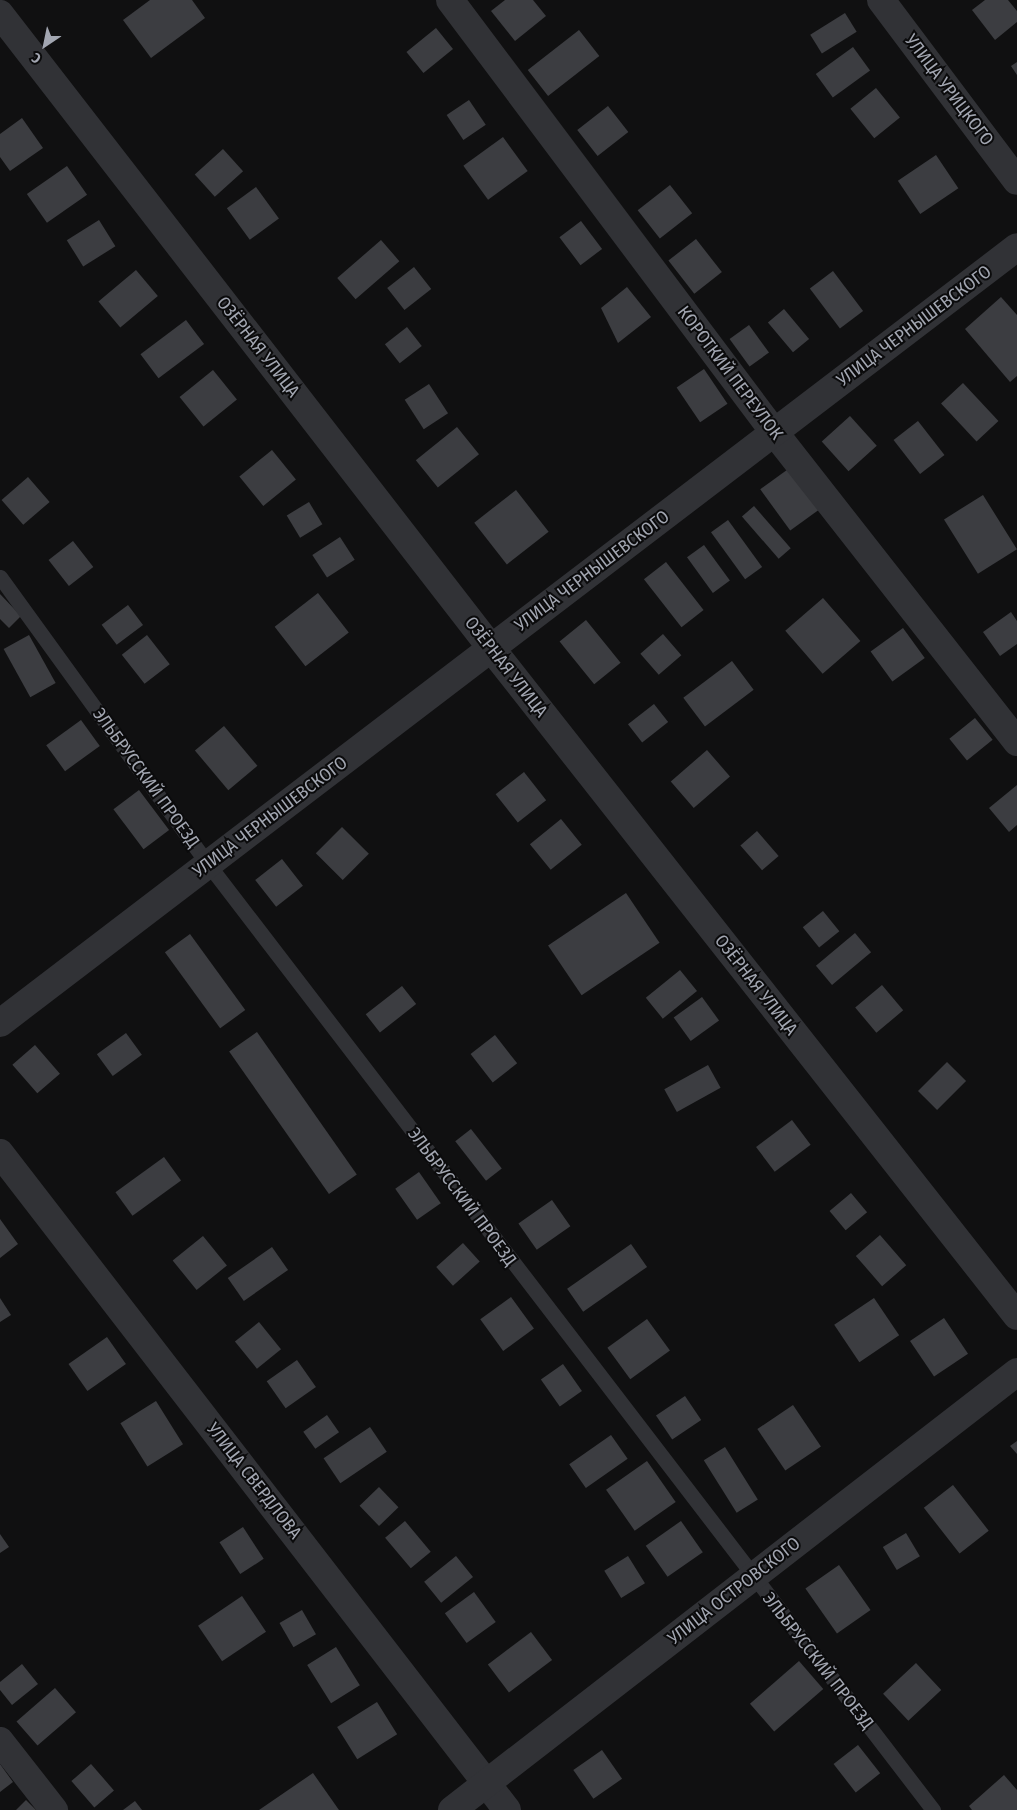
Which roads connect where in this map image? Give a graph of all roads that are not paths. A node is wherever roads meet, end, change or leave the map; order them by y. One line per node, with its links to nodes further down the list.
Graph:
1 (450, 0): 6 (street, КОРОТКИЙ ПЕРЕУЛОК)
2 (881, 0): 4 (street, УЛИЦА УРИЦКОГО)
3 (0, 14): 8 (street, ОЗЁРНАЯ УЛИЦА)
4 (1017, 181)
5 (1017, 247): 6 (street, УЛИЦА ЧЕРНЫШЕВСКОГО)
6 (774, 432): 8 (street, УЛИЦА ЧЕРНЫШЕВСКОГО); 9 (street, КОРОТКИЙ ПЕРЕУЛОК)
7 (0, 577): 10 (lane, ЭЛЬБРУССКИЙ ПРОЕЗД)
8 (491, 648): 10 (street, УЛИЦА ЧЕРНЫШЕВСКОГО); 13 (street, ОЗЁРНАЯ УЛИЦА)
9 (1017, 742)
10 (208, 864): 11 (street, УЛИЦА ЧЕРНЫШЕВСКОГО); 15 (lane, ЭЛЬБРУССКИЙ ПРОЕЗД)
11 (0, 1023)
12 (0, 1152): 17 (street, УЛИЦА СВЕРДЛОВА)
13 (1017, 1316)
14 (1017, 1372): 15 (street, УЛИЦА ОСТРОВСКОГО)
15 (752, 1576): 17 (street, УЛИЦА ОСТРОВСКОГО); 21 (lane, ЭЛЬБРУССКИЙ ПРОЕЗД)
16 (0, 1741): 18 (street)
17 (486, 1783): 19 (street, УЛИЦА ОСТРОВСКОГО); 20 (street, УЛИЦА СВЕРДЛОВА)
18 (54, 1810)
19 (452, 1810)
20 (507, 1810)
21 (933, 1810)

